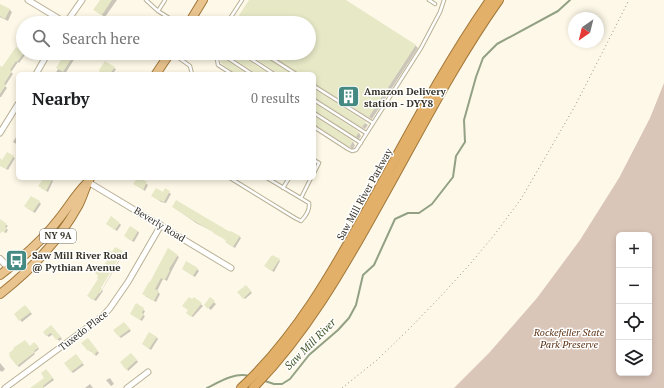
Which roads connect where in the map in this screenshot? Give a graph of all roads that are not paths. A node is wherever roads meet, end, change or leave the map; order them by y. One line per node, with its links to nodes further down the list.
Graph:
1 (28, 0): 13 (street)
2 (82, 0): 14 (street)
3 (146, 0): 12 (lane)
4 (165, 0): 12 (lane)
5 (203, 0): 16 (main road)
6 (242, 0): 17 (lane)
7 (429, 0): 11 (lane)
8 (444, 0): 36 (lane)
9 (490, 0): 59 (highway, Saw Mill River Parkway)
10 (500, 0): 62 (highway, Saw Mill River Parkway)
11 (435, 4)
12 (158, 11): 15 (lane)
13 (54, 16)
14 (71, 16)
15 (166, 16)
16 (194, 16)
17 (232, 16)
18 (44, 60): 25 (street)
19 (165, 60): 26 (main road)
20 (181, 60): 27 (lane)
21 (217, 60): 28 (lane)
22 (231, 60): 29 (lane)
23 (253, 60): 30 (lane)
24 (274, 60): 31 (lane)
25 (37, 72)
26 (157, 72)
27 (192, 72)
28 (229, 72)
29 (249, 72)
30 (271, 72)
31 (293, 72)
32 (316, 87): 36 (lane)
33 (316, 101): 39 (lane)
34 (16, 107): 38 (street)
35 (316, 115): 40 (lane)
36 (373, 123): 39 (lane)
37 (316, 128): 40 (lane)
38 (0, 133)
39 (366, 133): 40 (lane)
40 (361, 143)
41 (316, 161): 42 (lane)
42 (316, 169)
43 (89, 180): 50 (street, Beverly Road); 52 (main road, NY 9A); 55 (main road, NY 9A)
44 (233, 180): 49 (lane)
45 (270, 180): 48 (lane)
46 (288, 180): 48 (lane)
47 (310, 180): 49 (lane)
48 (283, 188): 49 (lane)
49 (301, 198)
50 (162, 225): 53 (street, Beverly Road); 60 (street, Tuxedo Place)
51 (0, 259): 52 (street)
52 (9, 268): 54 (main road, NY 9A)
53 (231, 268)
54 (0, 275)
55 (16, 281): 56 (main road, NY 9A); 57 (main road)
56 (0, 294)
57 (0, 297)
58 (148, 372): 61 (street)
59 (242, 387)
60 (6, 388)
61 (127, 388)
62 (253, 388)

